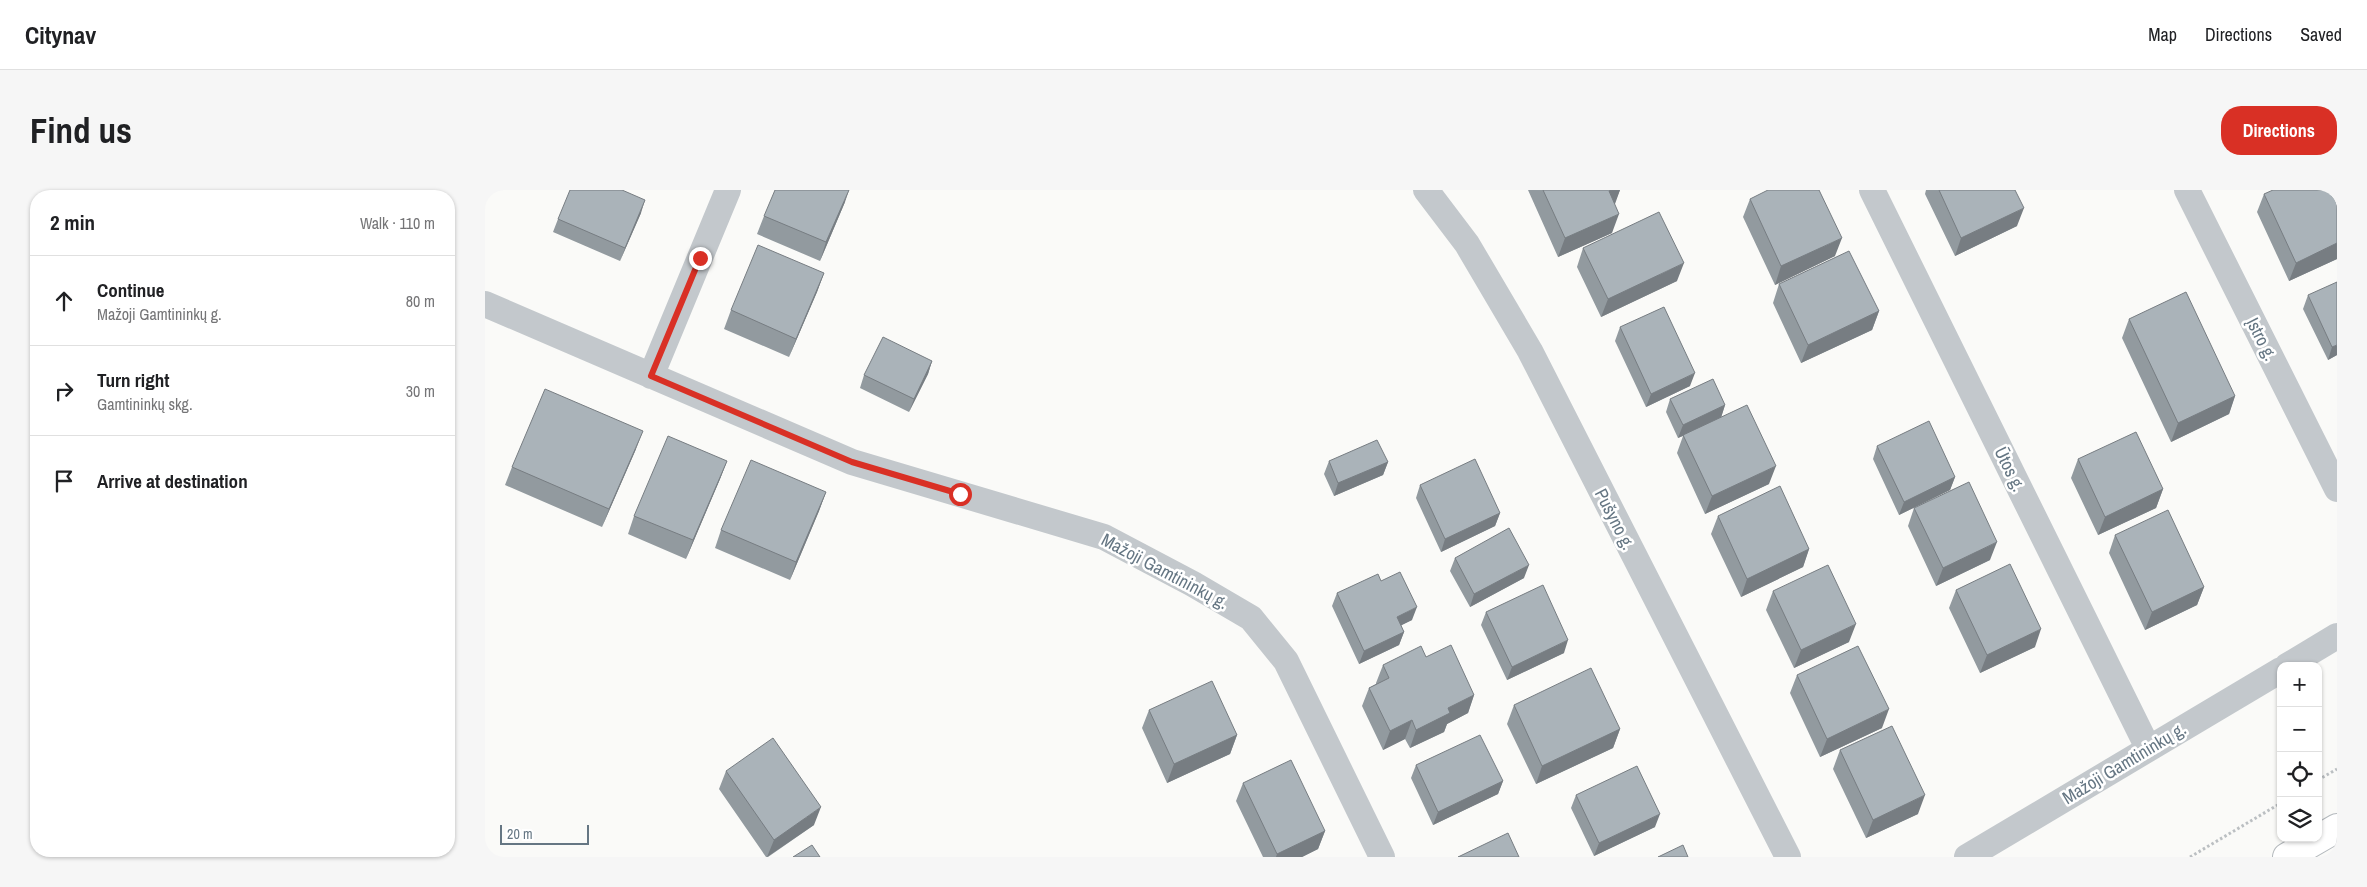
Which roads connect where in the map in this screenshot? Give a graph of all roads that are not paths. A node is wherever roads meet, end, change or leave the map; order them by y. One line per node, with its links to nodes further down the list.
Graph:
1 (728, 190): 6 (street)
2 (1426, 190): 14 (street, Pušyno g.)
3 (1872, 190): 11 (street, Ūtos g.)
4 (2187, 190): 7 (street, Įstro g.)
5 (485, 304): 6 (street, Mažoji Gamtininkų g.)
6 (651, 376): 13 (street, Mažoji Gamtininkų g.)
7 (2337, 489)
8 (2337, 636): 9 (street)
9 (2294, 662)
10 (2277, 672): 11 (street, Mažoji Gamtininkų g.)
11 (2148, 748): 15 (street, Mažoji Gamtininkų g.)
12 (2337, 828): 16 (highway)
13 (1382, 857)
14 (1788, 857)
15 (1967, 857)
16 (2287, 857)

